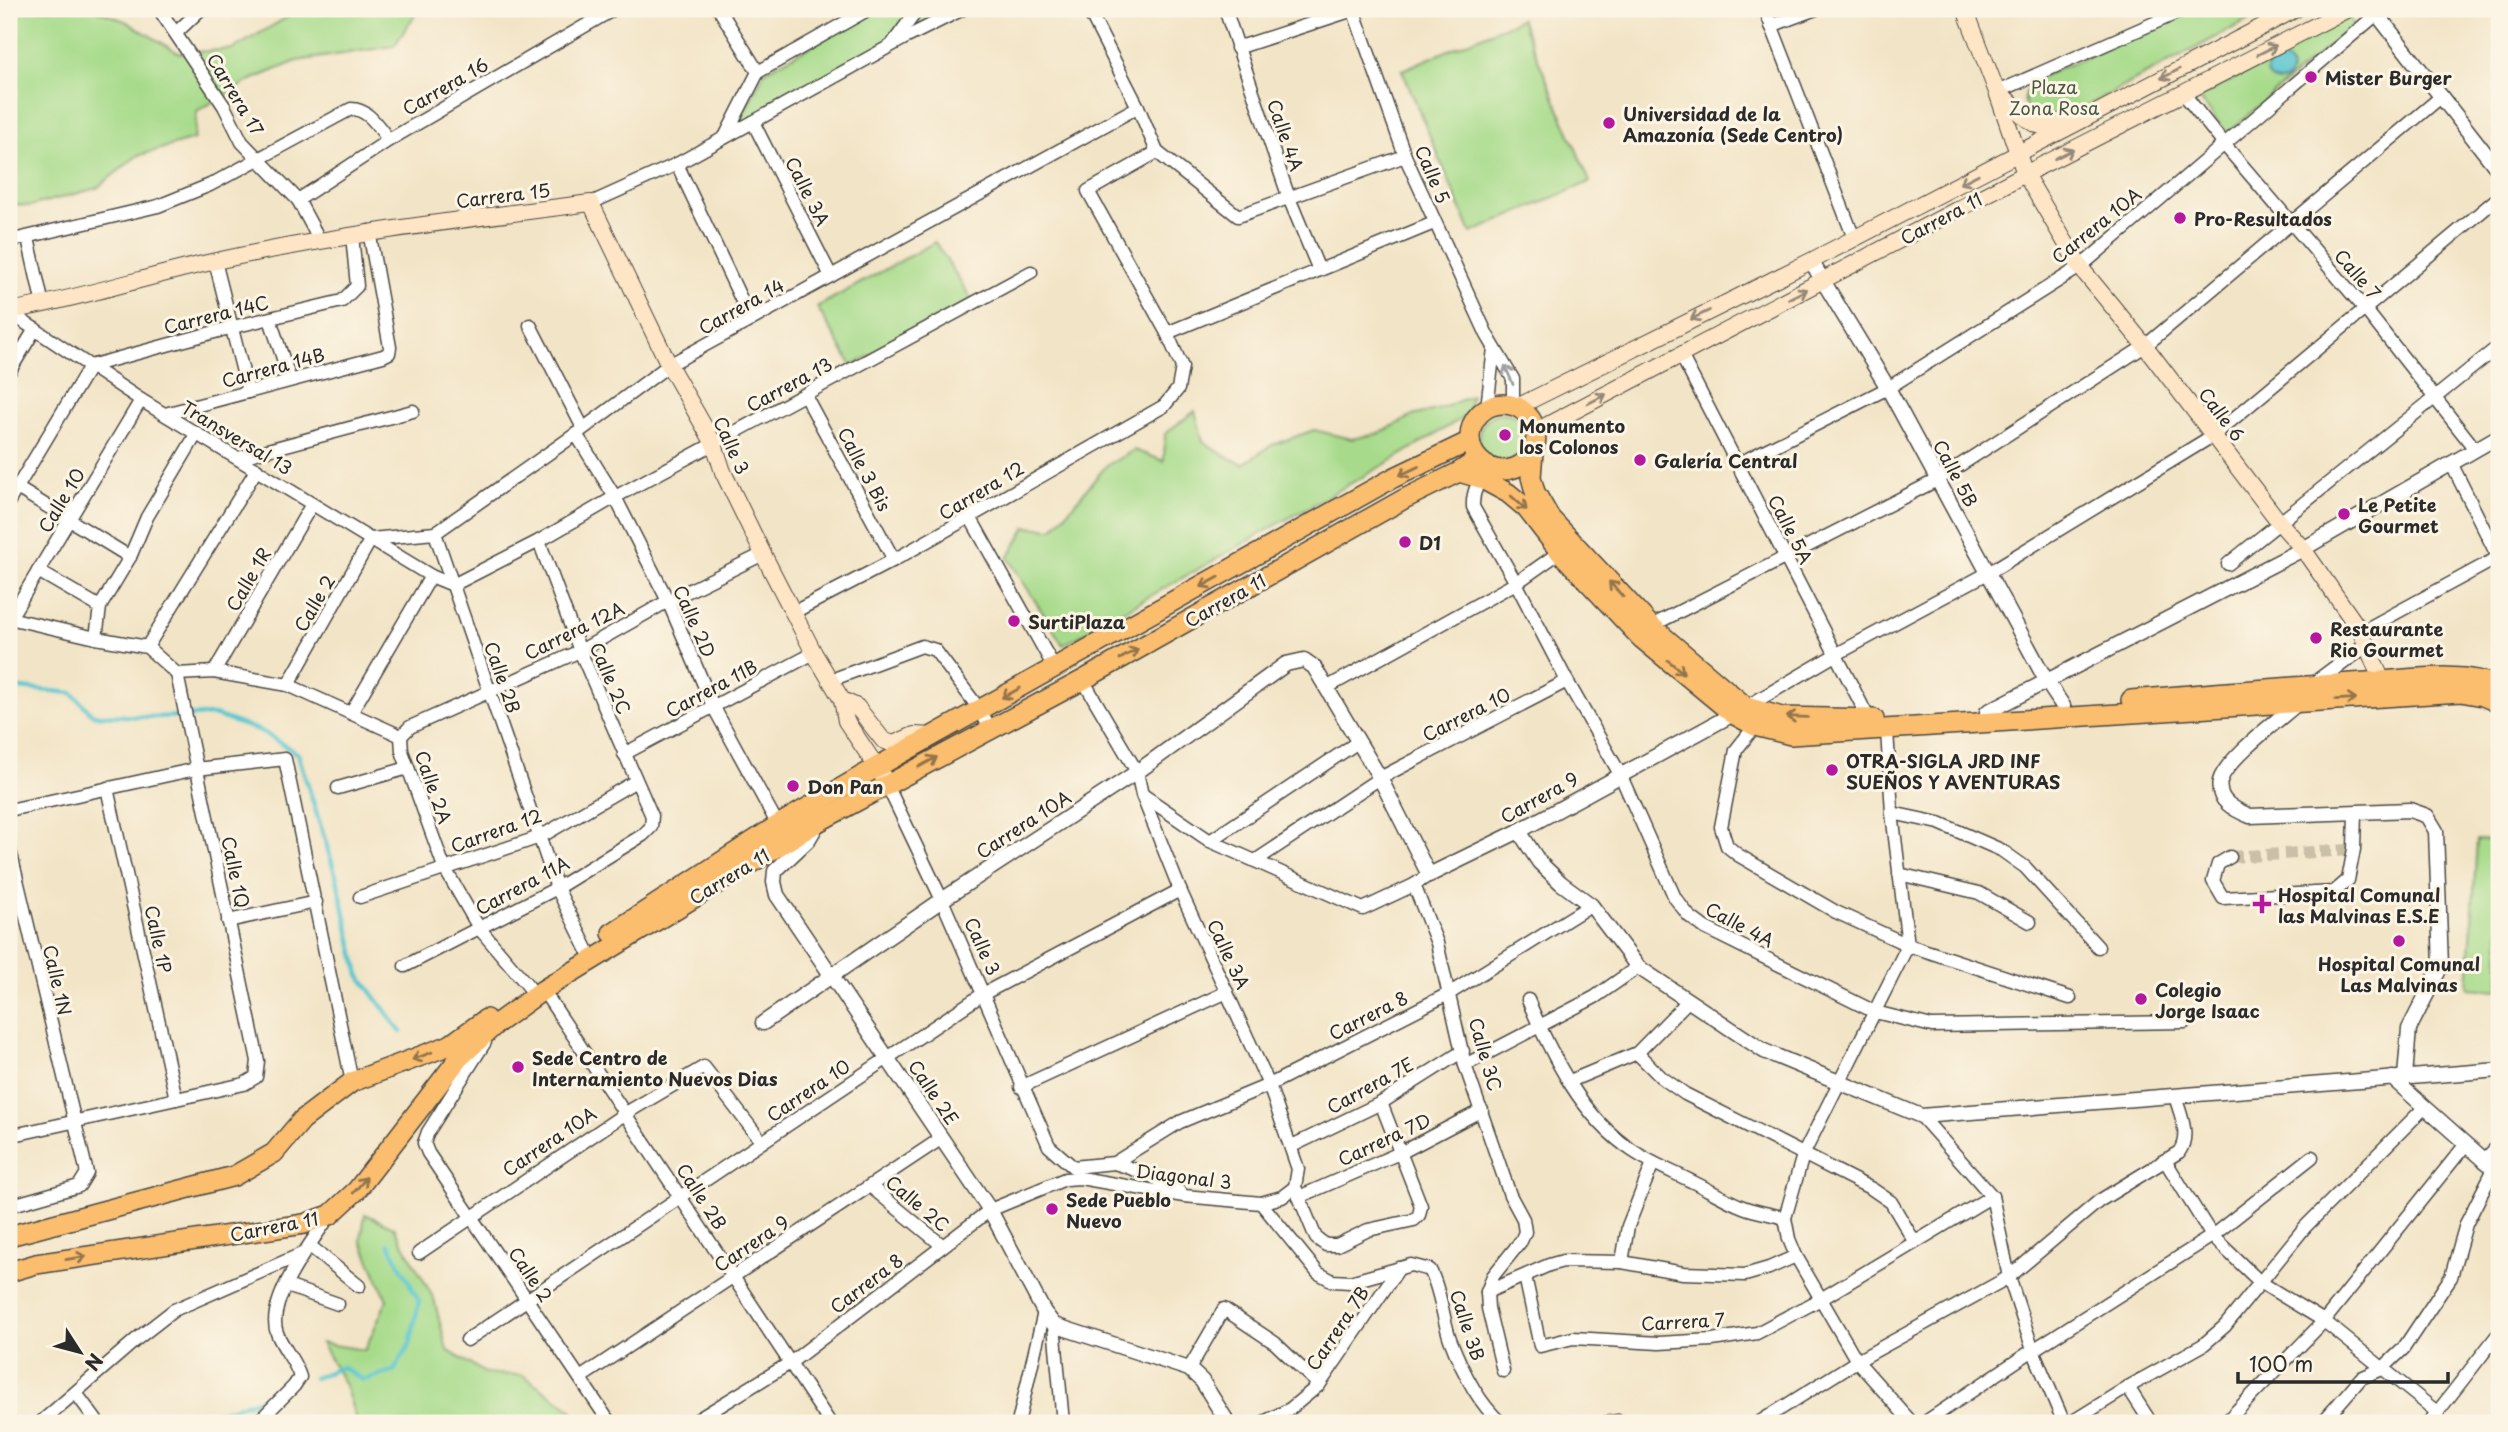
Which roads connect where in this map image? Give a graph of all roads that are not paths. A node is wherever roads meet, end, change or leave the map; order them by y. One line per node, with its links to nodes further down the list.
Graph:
1 (159, 9): 19 (street, Carrera 17)
2 (201, 9): 19 (street)
3 (614, 9): 30 (street, Carrera 16)
4 (719, 9): 22 (street)
5 (869, 9): 22 (street)
6 (918, 9): 20 (street)
7 (963, 9): 20 (street, Carrera 15)
8 (1088, 9): 26 (street)
9 (1225, 9): 21 (street, Calle 4A)
10 (1353, 9): 21 (street); 34 (street, Calle 5)
11 (1765, 9): 18 (street)
12 (1816, 9): 18 (street)
13 (1965, 9): 23 (main road, Calle 6)
14 (2186, 9): 23 (street)
15 (2296, 9): 28 (main road, Carrera 11, one-way to 28)
16 (2348, 9): 24 (main road, Carrera 11, one-way to 16)
17 (2375, 12): 25 (street); 31 (street, Carrera 10A)
18 (1772, 26): 48 (street)
19 (177, 32): 35 (street, Carrera 17)
20 (892, 45): 27 (street, Carrera 15)
21 (1237, 48): 40 (street, Calle 4A)
22 (758, 72): 29 (street)
23 (1997, 92): 28 (main road); 33 (main road, Calle 6)
24 (2183, 93): 31 (street, Calle 7); 38 (main road, Carrera 11, one-way to 24)
25 (2442, 96): 37 (street); 44 (street)
26 (1138, 107): 32 (street); 56 (street, Carrera 14)
27 (753, 122): 29 (street, Carrera 15); 56 (street, Calle 3A)
28 (2070, 126): 33 (main road, Carrera 11)
29 (725, 137): 36 (street, Carrera 15)
30 (389, 140): 35 (street); 41 (street, Carrera 16)
31 (2223, 143): 44 (street, Calle 7); 53 (street, Carrera 10A)
32 (1157, 152): 40 (street); 66 (street)
33 (2018, 153): 38 (main road, Calle 6); 48 (main road, Carrera 11, one-way to 48)
34 (1405, 156): 40 (street); 43 (street, Calle 5)
35 (258, 159): 41 (street, Carrera 17); 47 (street)
36 (677, 164): 42 (street, Carrera 15); 62 (street)
37 (2499, 171)
38 (2025, 174): 53 (main road, Calle 6); 57 (main road, Carrera 11)
39 (2499, 197): 59 (street)
40 (1289, 198): 54 (street, Calle 4A)
41 (298, 200): 50 (street)
42 (591, 203): 45 (main road, Carrera 15); 71 (main road, Calle 3)
43 (1434, 223): 54 (street); 69 (street, Calle 5)
44 (2291, 223): 59 (street, Calle 7); 67 (street)
45 (369, 231): 46 (main road, Carrera 15); 74 (street, Carrera 14B)
46 (352, 235): 50 (main road, Carrera 15); 61 (street, Carrera 14C)
47 (28, 238): 49 (street); 58 (street)
48 (1854, 238): 52 (main road, Carrera 11)
49 (9, 241)
50 (320, 241): 51 (main road, Carrera 15)
51 (215, 261): 58 (main road, Carrera 15); 64 (street)
52 (1811, 261): 57 (street, Calle 5B); 80 (main road, Carrera 11, one-way to 80)
53 (2080, 267): 67 (main road, Calle 6); 75 (street, Carrera 10A)
54 (1318, 270): 66 (street)
55 (1031, 272): 77 (street, Carrera 13)
56 (831, 276): 62 (street, Carrera 14)
57 (1823, 281): 70 (main road, Carrera 11, one-way to 57); 75 (street, Calle 5B)
58 (43, 305): 60 (main road, Carrera 15)
59 (2365, 309): 78 (street, Calle 7); 87 (street)
60 (9, 311): 65 (street, Transversal 13)
61 (270, 318): 64 (street, Carrera 14C); 74 (street)
62 (751, 320): 71 (street, Carrera 14)
63 (530, 324): 85 (street, Calle 2D)
64 (233, 327): 72 (street, Carrera 14C); 76 (street)
65 (35, 329): 72 (street, Transversal 13); 73 (street)
66 (1167, 333): 102 (street, Carrera 12)
67 (2145, 346): 87 (main road, Calle 6); 97 (street)
68 (2499, 346): 78 (street)
69 (1494, 348): 80 (street, Calle 5, one-way to 69); 81 (street)
70 (1681, 355): 84 (main road, Carrera 11, one-way to 70); 95 (street, Calle 5A)
71 (670, 365): 85 (street, Carrera 14); 89 (main road, Calle 3)
72 (90, 366): 79 (street, Transversal 13); 98 (street)
73 (9, 372)
74 (290, 380): 76 (street, Carrera 14B)
75 (1888, 388): 95 (street, Carrera 10A); 97 (street, Calle 5B)
76 (248, 392): 83 (street, Carrera 14B)
77 (805, 395): 89 (street, Carrera 13); 114 (street, Calle 3 Bis)
78 (2434, 396): 90 (street, Calle 7); 104 (street)
79 (141, 400): 83 (street, Transversal 13); 103 (street, Calle 1O)
80 (1515, 406): 81 (main road); 84 (main road)
81 (1487, 408): 93 (main road)
82 (413, 411): 92 (street)
83 (165, 414): 86 (street, Transversal 13)
84 (1536, 430): 91 (main road)
85 (580, 431): 99 (street, Calle 2D); 105 (street, Carrera 14)
86 (197, 433): 92 (street, Transversal 13); 111 (street)
87 (2214, 435): 104 (main road, Calle 6); 117 (street)
88 (2499, 436): 90 (street)
89 (713, 444): 99 (street, Carrera 13); 110 (main road, Calle 3)
90 (2475, 449): 94 (street)
91 (1533, 452): 93 (main road); 125 (main road, one-way to 91)
92 (238, 458): 96 (street, Transversal 13)
93 (1479, 461): 109 (main road, one-way to 109); 119 (street, Calle 4A); 132 (main road, Carrera 11, one-way to 132); 136 (main road, Carrera 11, one-way to 93)
94 (2451, 463): 108 (street); 113 (street)
95 (1738, 464): 112 (street, Calle 5A)
96 (257, 470): 101 (street, Transversal 13); 128 (street)
97 (1937, 480): 112 (street); 117 (street, Calle 5B)
98 (13, 486): 100 (street); 103 (street)
99 (615, 497): 107 (street, Carrera 13); 121 (street, Calle 2D)
100 (9, 501)
101 (312, 504): 106 (street, Transversal 13); 133 (street, Calle 1R)
102 (970, 517): 114 (street, Carrera 12); 132 (street)
103 (69, 520): 111 (street); 116 (street, Calle 1O)
104 (2280, 523): 108 (main road, Calle 6); 115 (street)
105 (435, 533): 106 (street, Carrera 14); 120 (street, Calle 2B)
106 (371, 539): 118 (street, Transversal 13); 141 (street, Calle 2)
107 (539, 541): 120 (street, Carrera 13); 129 (street, Calle 2C)
108 (2303, 549): 127 (main road, Calle 6); 140 (street)
109 (1560, 552): 119 (street); 150 (main road, one-way to 150)
110 (762, 554): 121 (street, Carrera 12A); 123 (main road, Calle 3)
111 (130, 557): 122 (street)
112 (1787, 557): 125 (street); 131 (street, Calle 5A)
113 (2499, 558): 127 (street)
114 (894, 560): 123 (street, Carrera 12)
115 (2228, 564)
116 (38, 571): 122 (street); 124 (street, Calle 1O)
117 (1988, 573): 131 (street); 140 (street, Calle 5B)
118 (431, 576): 120 (street, Transversal 13); 152 (street)
119 (1516, 583): 138 (street, Calle 4A); 142 (street)
120 (453, 585): 143 (street, Calle 2B)
121 (668, 601): 129 (street, Carrera 12A); 147 (street, Calle 2D)
122 (100, 607): 126 (street)
123 (794, 612): 130 (main road, Calle 3)
124 (10, 618): 126 (street)
125 (1651, 626): 150 (main road)
126 (96, 638): 128 (street)
127 (2364, 639): 139 (main road, Calle 6); 144 (street)
128 (147, 647): 134 (street)
129 (580, 651): 143 (street, Carrera 12A); 160 (street, Calle 2C)
130 (814, 653): 135 (main road, Calle 3); 147 (street, Carrera 11B)
131 (1835, 655): 150 (street); 153 (street, Calle 5A)
132 (1055, 669): 149 (main road, Carrera 11, one-way to 149)
133 (214, 672): 134 (street); 141 (street)
134 (177, 674): 163 (street, Calle 1Q)
135 (831, 680): 145 (main road, Calle 3); 149 (street)
136 (1083, 680): 155 (main road, Carrera 11); 164 (street, Calle 3A)
137 (2495, 680): 139 (main road)
138 (1567, 681): 165 (street, Calle 4A); 166 (street, Carrera 10)
139 (2382, 681): 144 (main road)
140 (2047, 682): 148 (street, Calle 5B); 151 (street)
141 (288, 685): 152 (street)
142 (1326, 688): 159 (street); 164 (street, Carrera 10A)
143 (489, 690): 157 (street, Carrera 12A); 179 (street, Calle 2B)
144 (2305, 694): 146 (main road, one-way to 146); 148 (main road); 156 (main road); 173 (street)
145 (842, 700): 158 (main road, Calle 3); 161 (main road, Calle 3)
146 (2499, 703)
147 (713, 706): 160 (street, Carrera 11B); 176 (street, Calle 2D)
148 (2063, 706): 151 (main road)
149 (980, 710): 155 (street); 158 (main road, Carrera 11)
150 (1740, 711): 153 (main road, one-way to 150); 154 (main road); 165 (street, Carrera 9)
151 (1987, 712): 153 (main road)
152 (351, 713): 157 (street)
153 (1869, 719)
154 (1755, 726): 156 (main road); 197 (street)
155 (990, 728): 168 (main road, Carrera 11, one-way to 155)
156 (1887, 730): 174 (street)
157 (401, 736): 162 (street, Calle 2A)
158 (933, 736): 161 (main road, Carrera 11)
159 (1358, 742): 166 (street); 180 (street)
160 (624, 754): 167 (street, Calle 2C)
161 (877, 767): 168 (main road, Calle 3); 175 (main road, Carrera 11)
162 (408, 768): 170 (street); 184 (street, Calle 2A)
163 (196, 769): 169 (street); 192 (street); 194 (street, Calle 1Q)
164 (1137, 772): 171 (street, Calle 3A); 191 (street, Carrera 10A)
165 (1620, 774): 178 (street, Carrera 9); 210 (street, Calle 4A)
166 (1380, 778): 183 (street, Carrera 10); 186 (street)
167 (636, 781): 177 (street, Calle 2C); 179 (street, Carrera 12)
168 (887, 785): 175 (main road, Carrera 11); 191 (street, Calle 3)
169 (107, 788): 172 (street); 228 (street, Calle 1P)
170 (338, 788)
171 (1142, 795): 180 (street); 189 (street, Calle 3A)
172 (9, 810)
173 (2355, 812): 182 (street); 221 (street)
174 (1892, 813): 185 (street); 198 (street)
175 (814, 814): 176 (main road, Carrera 11); 202 (street, Calle 2E); 203 (main road, Carrera 11)
176 (778, 825): 199 (main road, Carrera 11)
177 (650, 827): 188 (street, Carrera 11A)
178 (1520, 831): 186 (street, Carrera 9); 193 (street)
179 (540, 837): 184 (street, Carrera 12); 188 (street, Calle 2B)
180 (1210, 841): 183 (street)
181 (9, 846): 234 (street, Calle 1N)
182 (2230, 857)
183 (1255, 861): 187 (street, Carrera 9)
184 (444, 867): 190 (street, Carrera 12); 196 (street, Calle 2A)
185 (1899, 874): 195 (street); 197 (street)
186 (1429, 875): 187 (street, Carrera 9)
187 (1414, 885): 206 (street, Calle 3C)
188 (557, 888): 196 (street, Carrera 11A); 199 (street, Calle 2B)
189 (1180, 890): 204 (street, Calle 3A); 205 (street, Carrera 10)
190 (360, 897)
191 (942, 900): 202 (street, Carrera 10A); 205 (street, Calle 3)
192 (316, 902): 194 (street); 223 (street)
193 (1591, 905): 201 (street); 206 (street, Carrera 8)
194 (228, 921): 228 (street, Calle 1Q)
195 (2030, 922)
196 (479, 928): 200 (street, Carrera 11A); 203 (street, Calle 2A)
197 (1908, 944): 207 (street); 210 (street)
198 (2098, 947)
199 (587, 949): 203 (main road, Carrera 11)
200 (405, 966)
201 (1638, 967): 209 (street); 214 (street)
202 (832, 975): 212 (street, Carrera 10A); 218 (street, Calle 2E)
203 (536, 988): 213 (main road, Carrera 11); 215 (main road, Carrera 11); 232 (street, Calle 2B)
204 (1227, 992): 225 (street, Calle 3A); 226 (street)
205 (983, 993): 218 (street, Carrera 10); 226 (street, Calle 3)
206 (1450, 993): 216 (street, Calle 3C); 225 (street, Carrera 8)
207 (2070, 998)
208 (1528, 1000): 214 (street)
209 (1687, 1002): 217 (street); 224 (street)
210 (1875, 1012): 211 (street, Calle 4A); 224 (street)
211 (2185, 1022)
212 (763, 1023)
213 (496, 1024): 215 (main road, Carrera 11); 259 (street, Calle 2)
214 (1540, 1027): 219 (street); 222 (street)
215 (454, 1051): 223 (main road, Carrera 11, one-way to 223); 258 (main road, Carrera 11, one-way to 215)
216 (1463, 1051): 219 (street, Calle 3C); 229 (street, Carrera 7E)
217 (1637, 1053): 222 (street); 242 (street)
218 (887, 1058): 236 (street, Calle 2E); 237 (street, Carrera 10)
219 (1465, 1065): 231 (street, Calle 3C)
220 (2499, 1070): 221 (street)
221 (2398, 1077): 227 (street); 230 (street)
222 (1570, 1081): 246 (street)
223 (352, 1082): 261 (main road, Carrera 11)
224 (1840, 1084): 233 (street); 242 (street)
225 (1269, 1085): 239 (street, Calle 3A); 245 (street, Carrera 8)
226 (1021, 1087): 247 (street, Calle 3)
227 (2175, 1096): 233 (street); 244 (street)
228 (176, 1099): 234 (street)
229 (1381, 1103): 239 (street, Carrera 7E); 241 (street)
230 (2425, 1107): 238 (street); 274 (street)
231 (1482, 1110): 241 (street, Carrera 7D); 277 (street, Calle 3C)
232 (626, 1113): 237 (street, Carrera 10A); 252 (street, Calle 2B); 259 (street, Carrera 10A)
233 (1921, 1116): 254 (street)
234 (74, 1122): 235 (street); 256 (street, Calle 1N)
235 (9, 1136)
236 (942, 1138): 250 (street, Carrera 9); 257 (street, Calle 2E)
237 (762, 1142): 252 (street, Carrera 10)
238 (2466, 1144): 248 (street); 282 (street)
239 (1292, 1146): 251 (street, Calle 3A)
240 (2499, 1146): 248 (street)
241 (1402, 1152): 251 (street, Carrera 7D); 251 (street, Calle 3A)
242 (1803, 1156): 260 (street); 263 (street)
243 (2312, 1157): 262 (street)
244 (2166, 1162): 262 (street); 273 (street)
245 (1114, 1163): 247 (street, Carrera 8); 253 (street)
246 (1653, 1163): 260 (street); 268 (street)
247 (1073, 1167)
248 (2493, 1168): 290 (street)
249 (1065, 1179): 253 (street, Diagonal 3); 257 (street, Carrera 8)
250 (870, 1186): 264 (street, Calle 2C); 272 (street, Carrera 9)
251 (1297, 1192): 255 (street, Diagonal 3)
252 (681, 1196): 272 (street, Calle 2B); 279 (street, Carrera 10)
253 (1184, 1196): 255 (street, Diagonal 3)
254 (1992, 1196): 263 (street, Carrera 7); 273 (street)
255 (1261, 1203): 269 (street)
256 (9, 1206)
257 (990, 1210): 264 (street, Carrera 8); 281 (street, Calle 2E)
258 (330, 1215): 265 (street); 270 (main road, Carrera 11, one-way to 258)
259 (471, 1217): 266 (street, Carrera 10A); 279 (street, Calle 2)
260 (1785, 1218): 267 (street)
261 (9, 1236)
262 (2212, 1236): 274 (street); 286 (street)
263 (1914, 1241): 278 (street, Carrera 7)
264 (943, 1247): 288 (street, Carrera 8)
265 (307, 1249): 275 (street); 276 (street); 295 (street)
266 (419, 1253)
267 (1796, 1256): 268 (street); 278 (street)
268 (1622, 1262): 271 (street)
269 (1399, 1268): 293 (street, Carrera 7B); 297 (street, Calle 3B)
270 (9, 1272)
271 (1525, 1276): 277 (street); 278 (street, Carrera 7)
272 (734, 1277): 288 (street, Calle 2B); 292 (street, Carrera 9)
273 (2009, 1277): 286 (street); 287 (street)
274 (2260, 1282): 282 (street); 294 (street)
275 (287, 1286): 280 (street); 300 (street)
276 (359, 1286)
277 (1487, 1292): 291 (street)
278 (1821, 1299): 287 (street)
279 (527, 1300): 285 (street, Carrera 10); 292 (street, Calle 2)
280 (338, 1304)
281 (1044, 1312): 283 (street, Calle 2E); 304 (street)
282 (2324, 1321): 290 (street); 314 (street)
283 (1054, 1325): 289 (street); 305 (street)
284 (2499, 1333): 296 (street)
285 (467, 1340)
286 (2033, 1350): 310 (street); 311 (street)
287 (1857, 1361): 308 (street); 309 (street)
288 (790, 1363): 302 (street, Carrera 8); 303 (street, Calle 2B)
289 (1189, 1369): 293 (street); 306 (street)
290 (2382, 1369): 296 (street); 315 (street)
291 (1503, 1371)
292 (580, 1378): 301 (street, Calle 2)
293 (1319, 1385): 307 (street, Carrera 7B)
294 (2128, 1387): 312 (street); 313 (street)
295 (76, 1393): 298 (street); 299 (street)
296 (2438, 1413): 316 (street)
297 (1497, 1422)
298 (40, 1423)
299 (98, 1423)
300 (257, 1423)
301 (610, 1423)
302 (692, 1423)
303 (830, 1423)
304 (1018, 1423)
305 (1063, 1423)
306 (1228, 1423)
307 (1262, 1423)
308 (1758, 1423)
309 (1912, 1423)
310 (1924, 1423)
311 (2064, 1423)
312 (2070, 1423)
313 (2151, 1423)
314 (2225, 1423)
315 (2322, 1423)
316 (2429, 1423)

